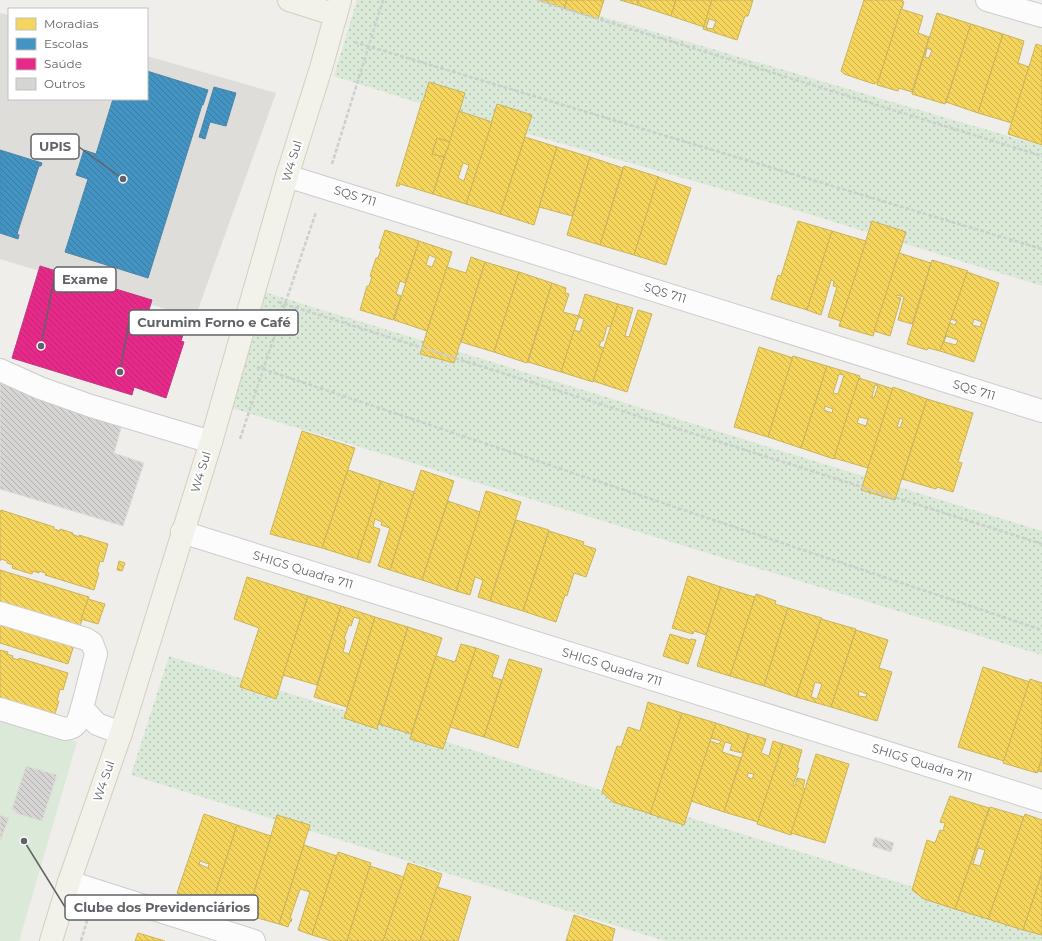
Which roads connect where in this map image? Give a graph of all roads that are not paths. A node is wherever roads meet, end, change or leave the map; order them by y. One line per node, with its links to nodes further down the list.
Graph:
1 (289, 0): 4 (main road)
2 (987, 0): 3 (street)
3 (1042, 16)
4 (335, 17): 5 (main road, W4 Sul)
5 (287, 176): 7 (street, SQS 711); 8 (main road, W4 Sul)
6 (0, 370): 8 (street)
7 (1042, 411)
8 (211, 442): 9 (main road, W4 Sul)
9 (182, 532): 13 (main road, W4 Sul); 14 (street, SHIGS Quadra 711)
10 (0, 613): 11 (street)
11 (82, 708): 12 (street); 13 (street)
12 (0, 709)
13 (121, 733): 15 (main road, W4 Sul)
14 (1042, 800)
15 (69, 882): 16 (main road, W4 Sul); 17 (street)
16 (51, 941)
17 (254, 941)

